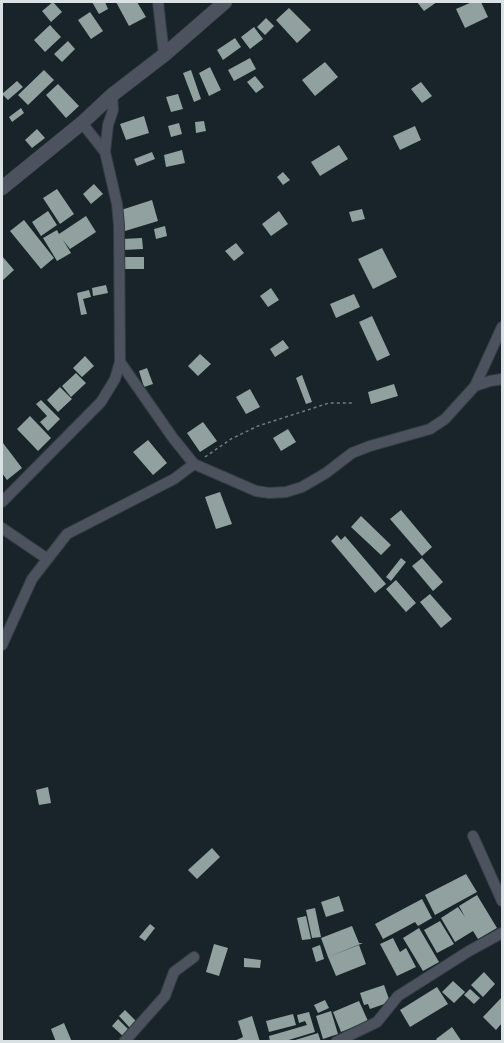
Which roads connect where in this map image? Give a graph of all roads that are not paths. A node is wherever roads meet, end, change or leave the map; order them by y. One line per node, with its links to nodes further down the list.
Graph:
1 (158, 2): 3 (street)
2 (225, 2): 3 (street)
3 (164, 55): 4 (street)
4 (112, 95): 5 (street); 6 (street)
5 (82, 123): 6 (street); 7 (street)
6 (105, 152): 9 (street)
7 (2, 188)
8 (502, 327): 11 (street)
9 (120, 362): 12 (street); 13 (street)
10 (502, 379): 11 (street)
11 (475, 386): 12 (street)
12 (194, 464): 15 (street)
13 (2, 502)
14 (2, 528): 15 (street)
15 (46, 558): 16 (street)
16 (2, 645)
17 (473, 836): 18 (street)
18 (502, 901)
19 (502, 933): 22 (street)
20 (194, 957): 21 (street)
21 (124, 1041)
22 (336, 1041)

